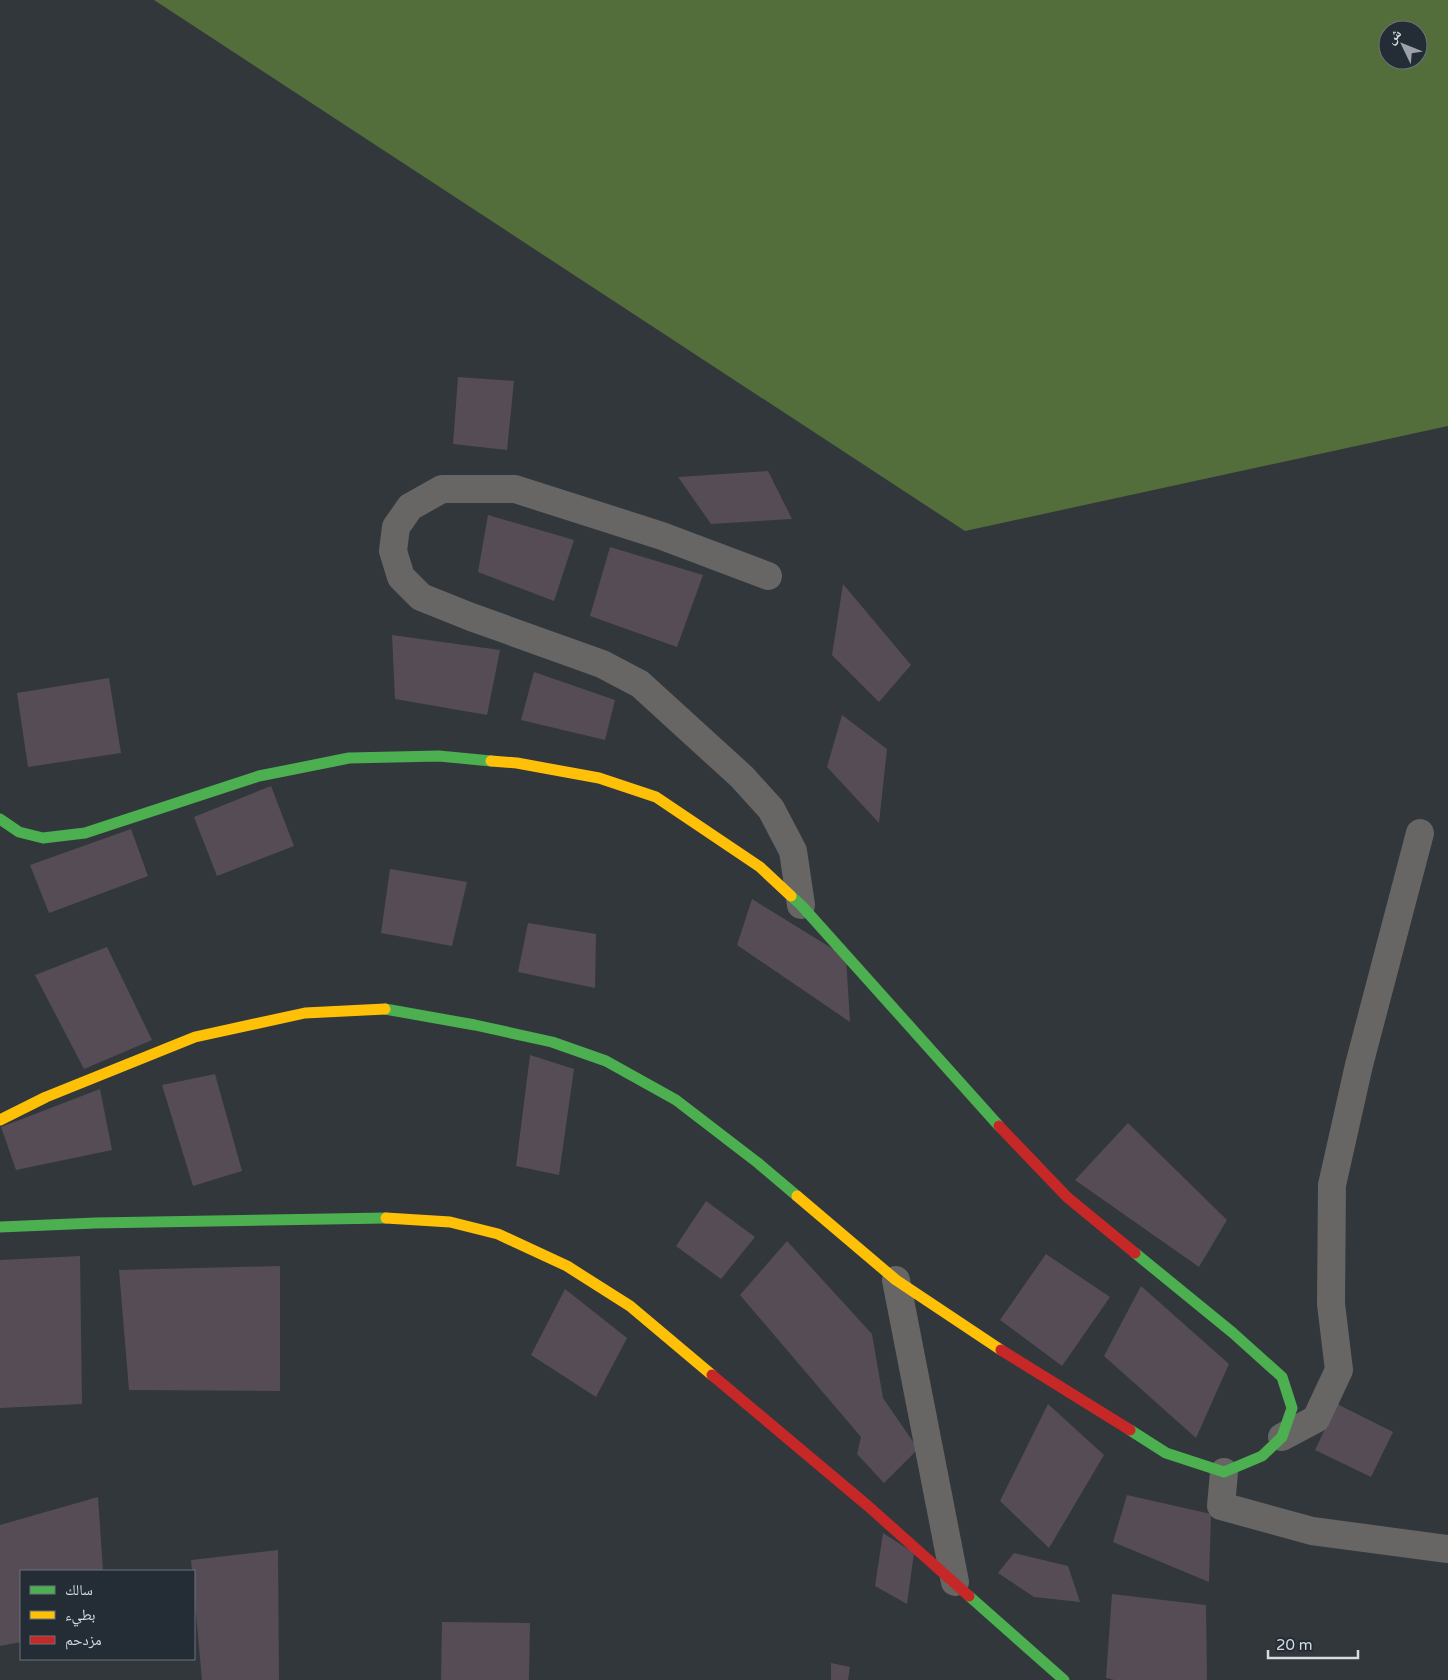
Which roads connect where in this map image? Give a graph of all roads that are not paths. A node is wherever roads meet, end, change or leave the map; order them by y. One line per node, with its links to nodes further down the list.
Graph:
1 (768, 576): 4 (street)
2 (0, 819): 4 (street)
3 (1420, 833): 8 (street)
4 (802, 905): 8 (street)
5 (0, 1120): 7 (street)
6 (0, 1227): 11 (street)
7 (896, 1280): 9 (street); 11 (street)
8 (1282, 1437): 9 (street)
9 (1224, 1472): 10 (street)
10 (1448, 1548)
11 (955, 1582): 12 (street)
12 (1064, 1680)

